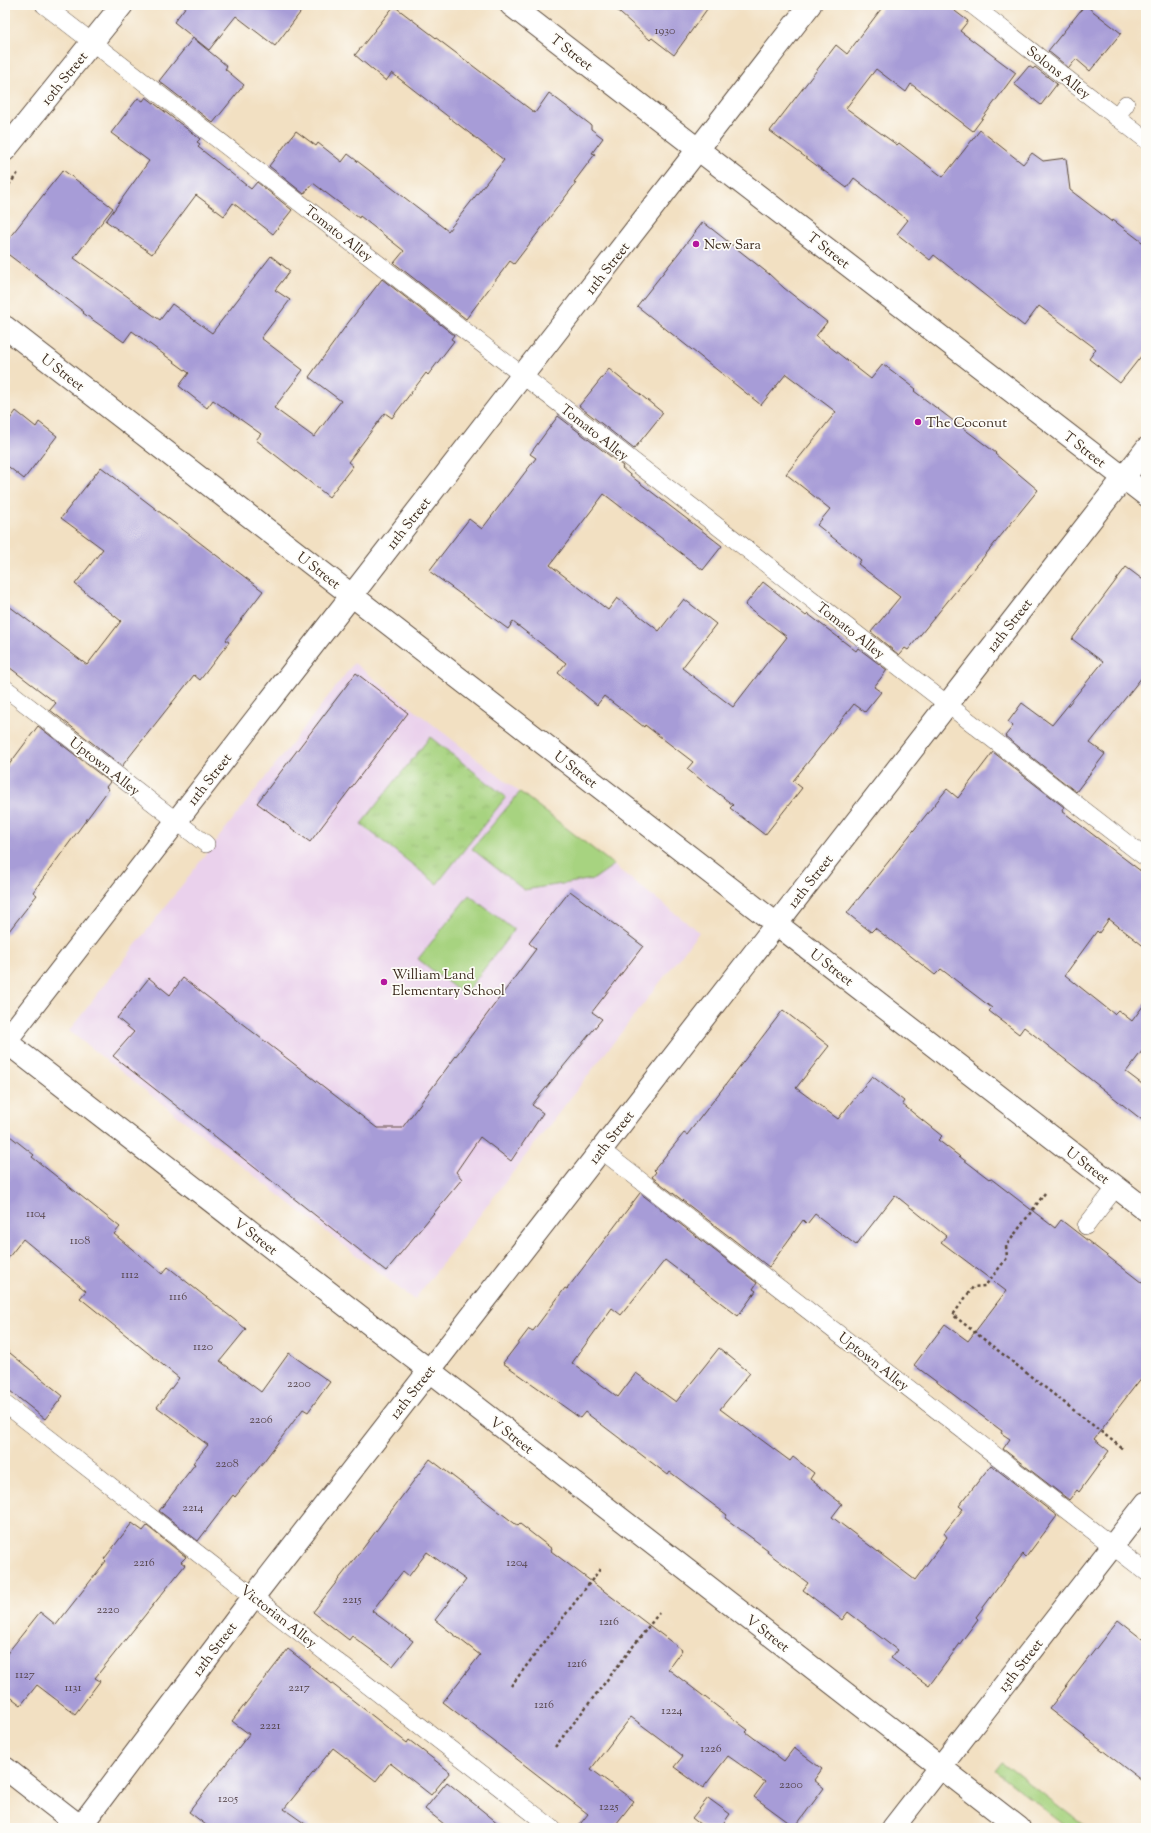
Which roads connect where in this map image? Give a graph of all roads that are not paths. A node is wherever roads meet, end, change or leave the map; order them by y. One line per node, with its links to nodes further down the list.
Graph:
1 (44, 5): 6 (lane, Tomato Alley)
2 (122, 5): 6 (street, 10th Street)
3 (511, 5): 9 (street, T Street)
4 (810, 5): 9 (street, 11th Street)
5 (972, 5): 7 (lane, Solons Alley)
6 (92, 42): 8 (street, 10th Street); 11 (lane, Tomato Alley)
7 (1142, 140)
8 (5, 150)
9 (698, 150): 11 (street, 11th Street); 13 (street, T Street)
10 (5, 327): 15 (street, U Street)
11 (523, 376): 15 (street, 11th Street); 17 (lane, Tomato Alley)
12 (1146, 449): 13 (street, 12th Street)
13 (1124, 478): 14 (street, T Street); 17 (street, 12th Street)
14 (1146, 496)
15 (352, 595): 18 (street, 11th Street); 21 (street, U Street)
16 (5, 688): 18 (lane, Uptown Alley)
17 (947, 705): 20 (lane, Tomato Alley); 21 (street, 12th Street)
18 (177, 821): 19 (lane, Uptown Alley); 22 (street, 11th Street)
19 (206, 844)
20 (1146, 858)
21 (776, 924): 23 (street, 12th Street); 24 (street, U Street)
22 (5, 1042): 27 (street, V Street)
23 (601, 1150): 27 (street, 12th Street); 30 (lane, Uptown Alley)
24 (1116, 1187): 25 (street, U Street); 26 (lane)
25 (1146, 1210)
26 (1086, 1226)
27 (429, 1370): 32 (street, 12th Street); 33 (street, V Street)
28 (5, 1404): 32 (lane, Victorian Alley)
29 (1146, 1503): 30 (street, 13th Street)
30 (1112, 1546): 31 (lane, Uptown Alley); 33 (street, 13th Street)
31 (1146, 1572)
32 (254, 1596): 35 (street, 12th Street); 36 (lane, Victorian Alley)
33 (941, 1767): 37 (street, 13th Street); 38 (street, V Street)
34 (5, 1768): 35 (street)
35 (81, 1827)
36 (552, 1828)
37 (893, 1828)
38 (1019, 1828)

